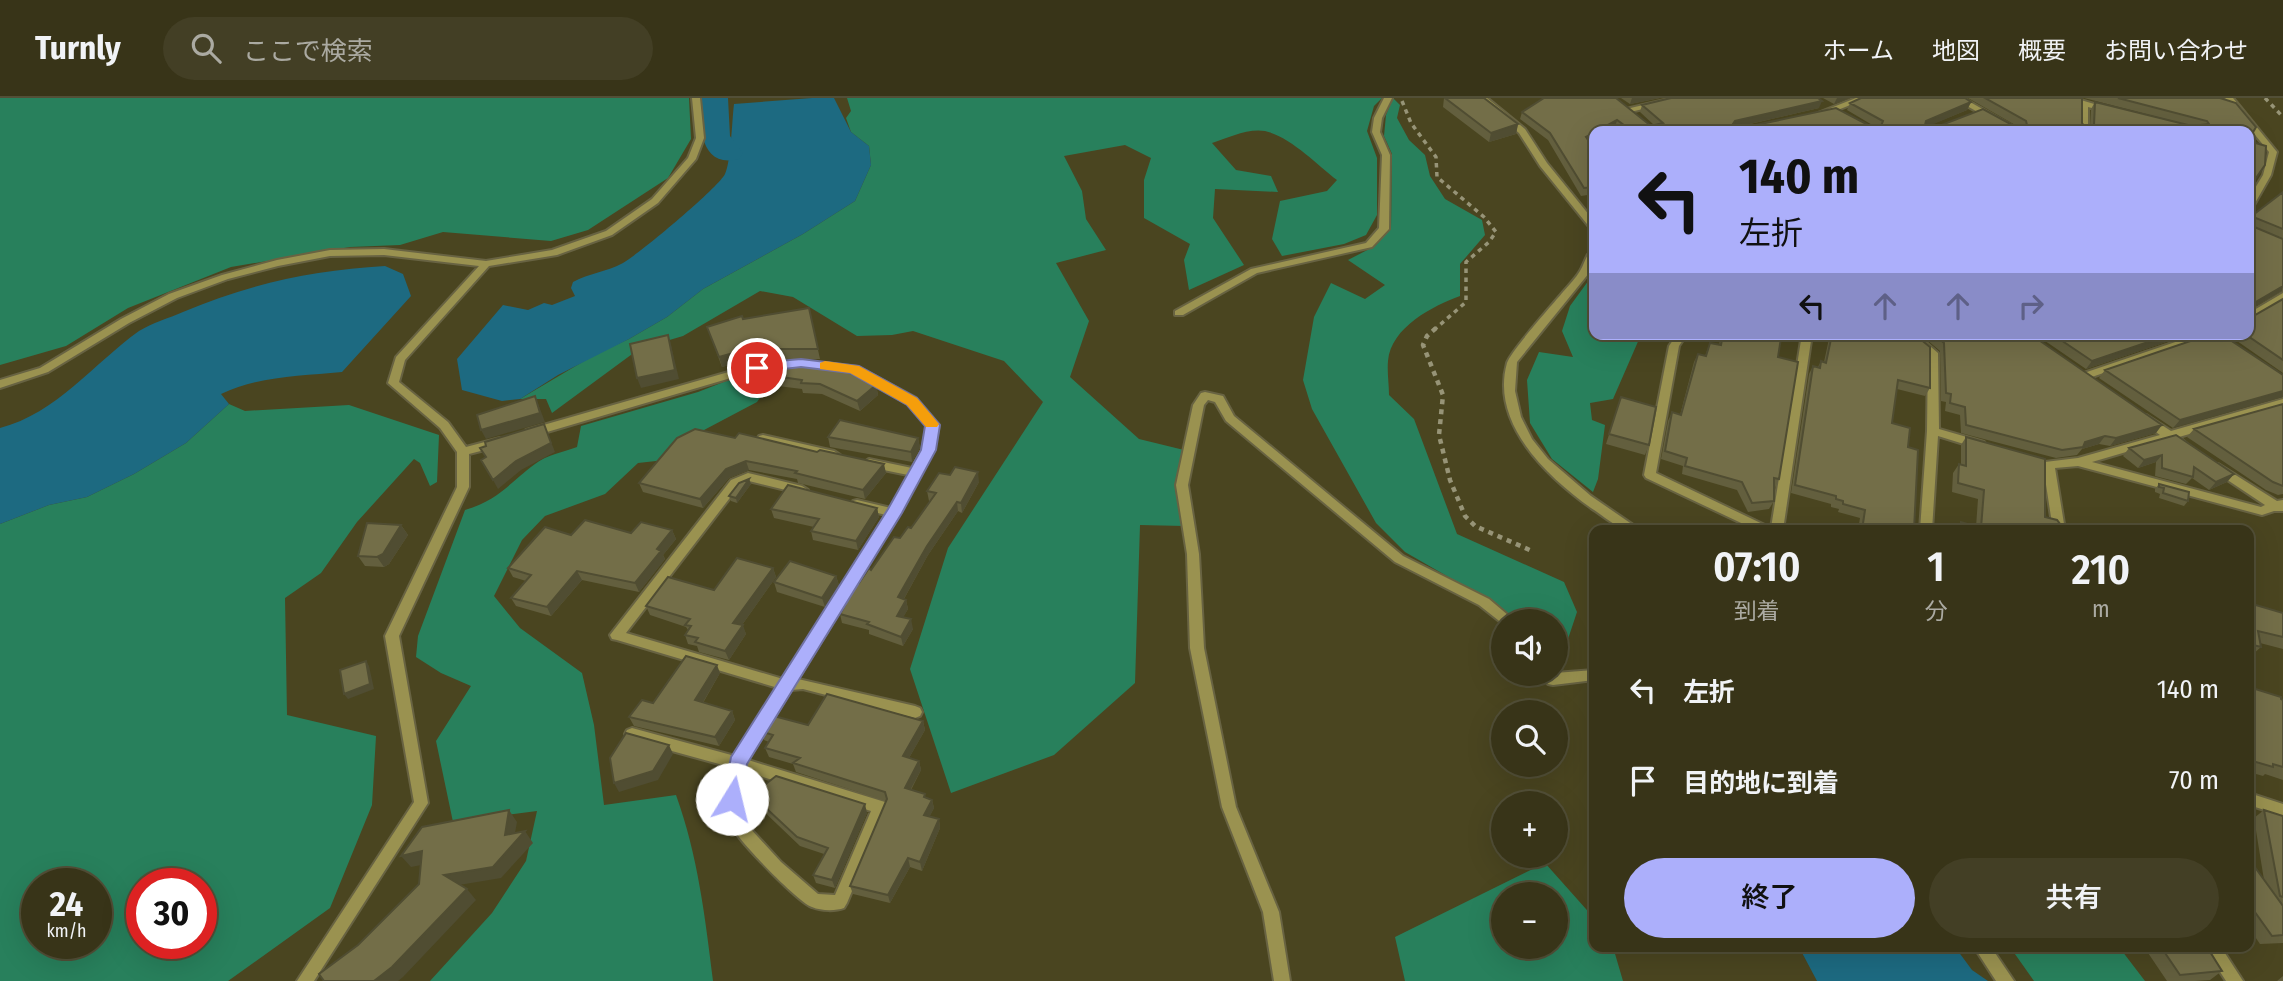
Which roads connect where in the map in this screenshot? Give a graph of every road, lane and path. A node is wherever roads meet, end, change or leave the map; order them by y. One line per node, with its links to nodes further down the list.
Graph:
1 (696, 98): 31 (street)
2 (1388, 98): 33 (street)
3 (1399, 98): 65 (path)
4 (1482, 98): 29 (street)
5 (1685, 98): 13 (street)
6 (1864, 98): 14 (street)
7 (1960, 98): 15 (street)
8 (2063, 98): 11 (street)
9 (2266, 98): 21 (path)
10 (2227, 101): 24 (street)
11 (2084, 103): 16 (street); 23 (street)
12 (1822, 104): 14 (street)
13 (1623, 107): 20 (street)
14 (1834, 110): 17 (street); 18 (street)
15 (1979, 111): 19 (street); 22 (street)
16 (2122, 113)
17 (1810, 115)
18 (1844, 115)
19 (1969, 115)
20 (1636, 117)
21 (2283, 117)
22 (2008, 126)
23 (2084, 126)
24 (2252, 126)
25 (2254, 128): 27 (street)
26 (2261, 149): 27 (street)
27 (2273, 152): 28 (street)
28 (2254, 197)
29 (1589, 222)
30 (1589, 262): 60 (street)
31 (486, 264): 42 (street); 50 (street)
32 (2283, 296): 34 (street)
33 (1179, 313)
34 (2254, 314)
35 (1678, 340): 61 (street)
36 (1806, 340): 62 (street)
37 (1917, 340): 45 (street)
38 (2192, 340): 41 (street)
39 (2223, 340): 40 (street)
40 (2226, 342)
41 (2096, 383)
42 (0, 384)
43 (2283, 403): 46 (street)
44 (2138, 414): 46 (street)
45 (1933, 432): 48 (street); 63 (street)
46 (2169, 436): 49 (street); 52 (street)
47 (763, 439): 55 (street)
48 (1997, 450)
49 (2191, 450)
50 (463, 452): 55 (street); 77 (street)
51 (2036, 461): 54 (street)
52 (2078, 462): 54 (street); 58 (street)
53 (2212, 464): 58 (street)
54 (2049, 465): 64 (street)
55 (916, 473): 59 (street)
56 (814, 493): 69 (street)
57 (841, 500): 59 (street)
58 (2281, 507)
59 (894, 513): 69 (street)
60 (1625, 525)
61 (1755, 525)
62 (1778, 525)
63 (1926, 525)
64 (2058, 525)
65 (1532, 551)
66 (1493, 609): 78 (street)
67 (1589, 676): 68 (street)
68 (1568, 678)
69 (786, 685): 70 (street); 72 (street)
70 (915, 712)
71 (632, 734): 72 (street)
72 (738, 763): 72 (street)
73 (2254, 801): 74 (street)
74 (2283, 810)
75 (1986, 952): 79 (street)
76 (2215, 952): 80 (street)
77 (304, 981)
78 (1282, 981)
79 (2006, 981)
80 (2235, 981)

